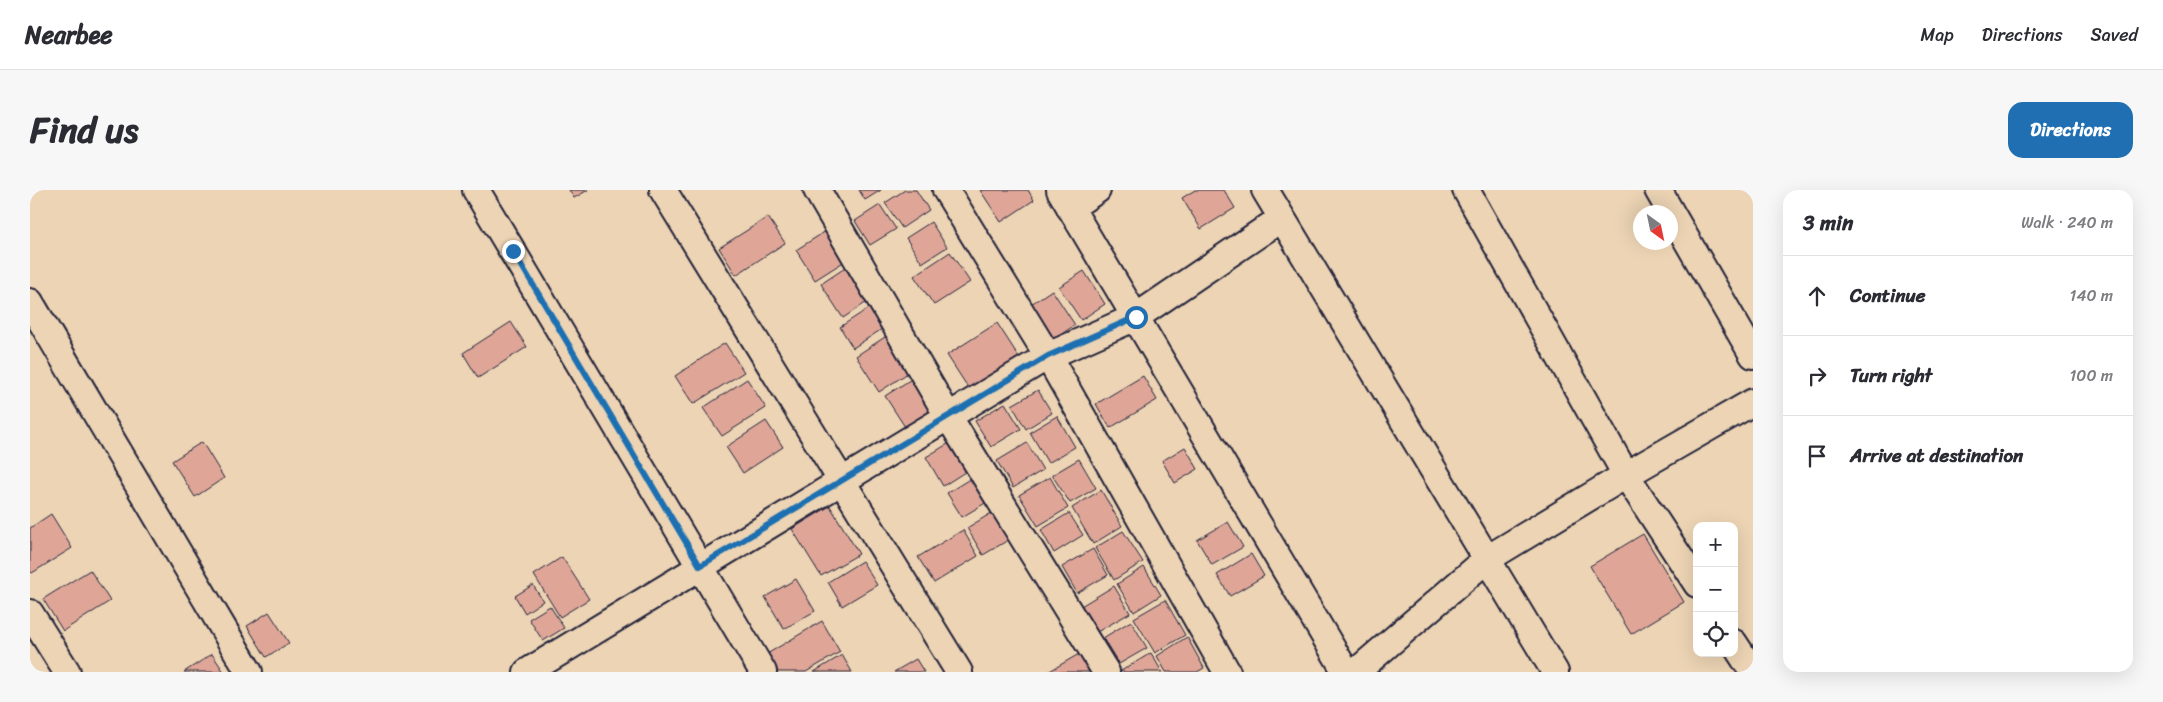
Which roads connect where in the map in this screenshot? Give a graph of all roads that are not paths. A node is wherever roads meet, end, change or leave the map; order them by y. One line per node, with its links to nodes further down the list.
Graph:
1 (476, 190): 20 (street)
2 (663, 190): 18 (street)
3 (817, 190): 16 (street)
4 (946, 190): 14 (street)
5 (1097, 190): 9 (street)
6 (1265, 190): 10 (street)
7 (1466, 190): 17 (street)
8 (1658, 190): 13 (street)
9 (1065, 199): 12 (street)
10 (1282, 218): 12 (street); 19 (street)
11 (30, 302): 26 (street)
12 (1136, 317): 14 (street); 31 (street)
13 (1753, 355)
14 (1048, 356): 16 (street); 30 (street)
15 (1753, 402): 17 (street)
16 (948, 416): 18 (street); 29 (street)
17 (1626, 475): 19 (street); 21 (street)
18 (842, 480): 20 (street); 28 (street)
19 (1487, 559): 32 (street); 33 (street)
20 (700, 566): 24 (street); 27 (street)
21 (1693, 578)
22 (30, 613): 25 (street)
23 (1738, 649): 34 (street)
24 (544, 667)
25 (67, 672)
26 (249, 672)
27 (763, 672)
28 (959, 672)
29 (1106, 672)
30 (1227, 672)
31 (1346, 672)
32 (1356, 672)
33 (1555, 672)
34 (1753, 672)

